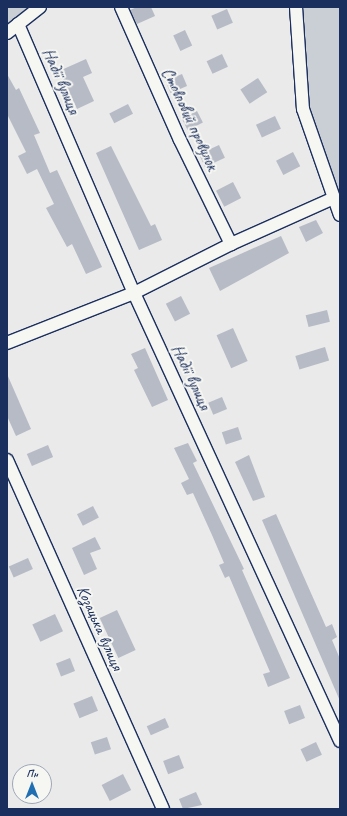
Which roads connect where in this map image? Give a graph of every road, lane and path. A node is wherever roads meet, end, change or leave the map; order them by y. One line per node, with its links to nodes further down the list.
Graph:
1 (40, 7): 4 (street)
2 (121, 7): 8 (street, Стовповий провулок)
3 (296, 7): 6 (street)
4 (18, 24): 5 (street); 9 (street, Надії вулиця)
5 (7, 33)
6 (334, 198): 7 (street); 8 (street)
7 (340, 215)
8 (231, 244): 9 (street)
9 (134, 293): 10 (street); 12 (street, Надії вулиця)
10 (7, 343)
11 (7, 460): 13 (street, Козацька вулиця)
12 (340, 741)
13 (163, 809)

